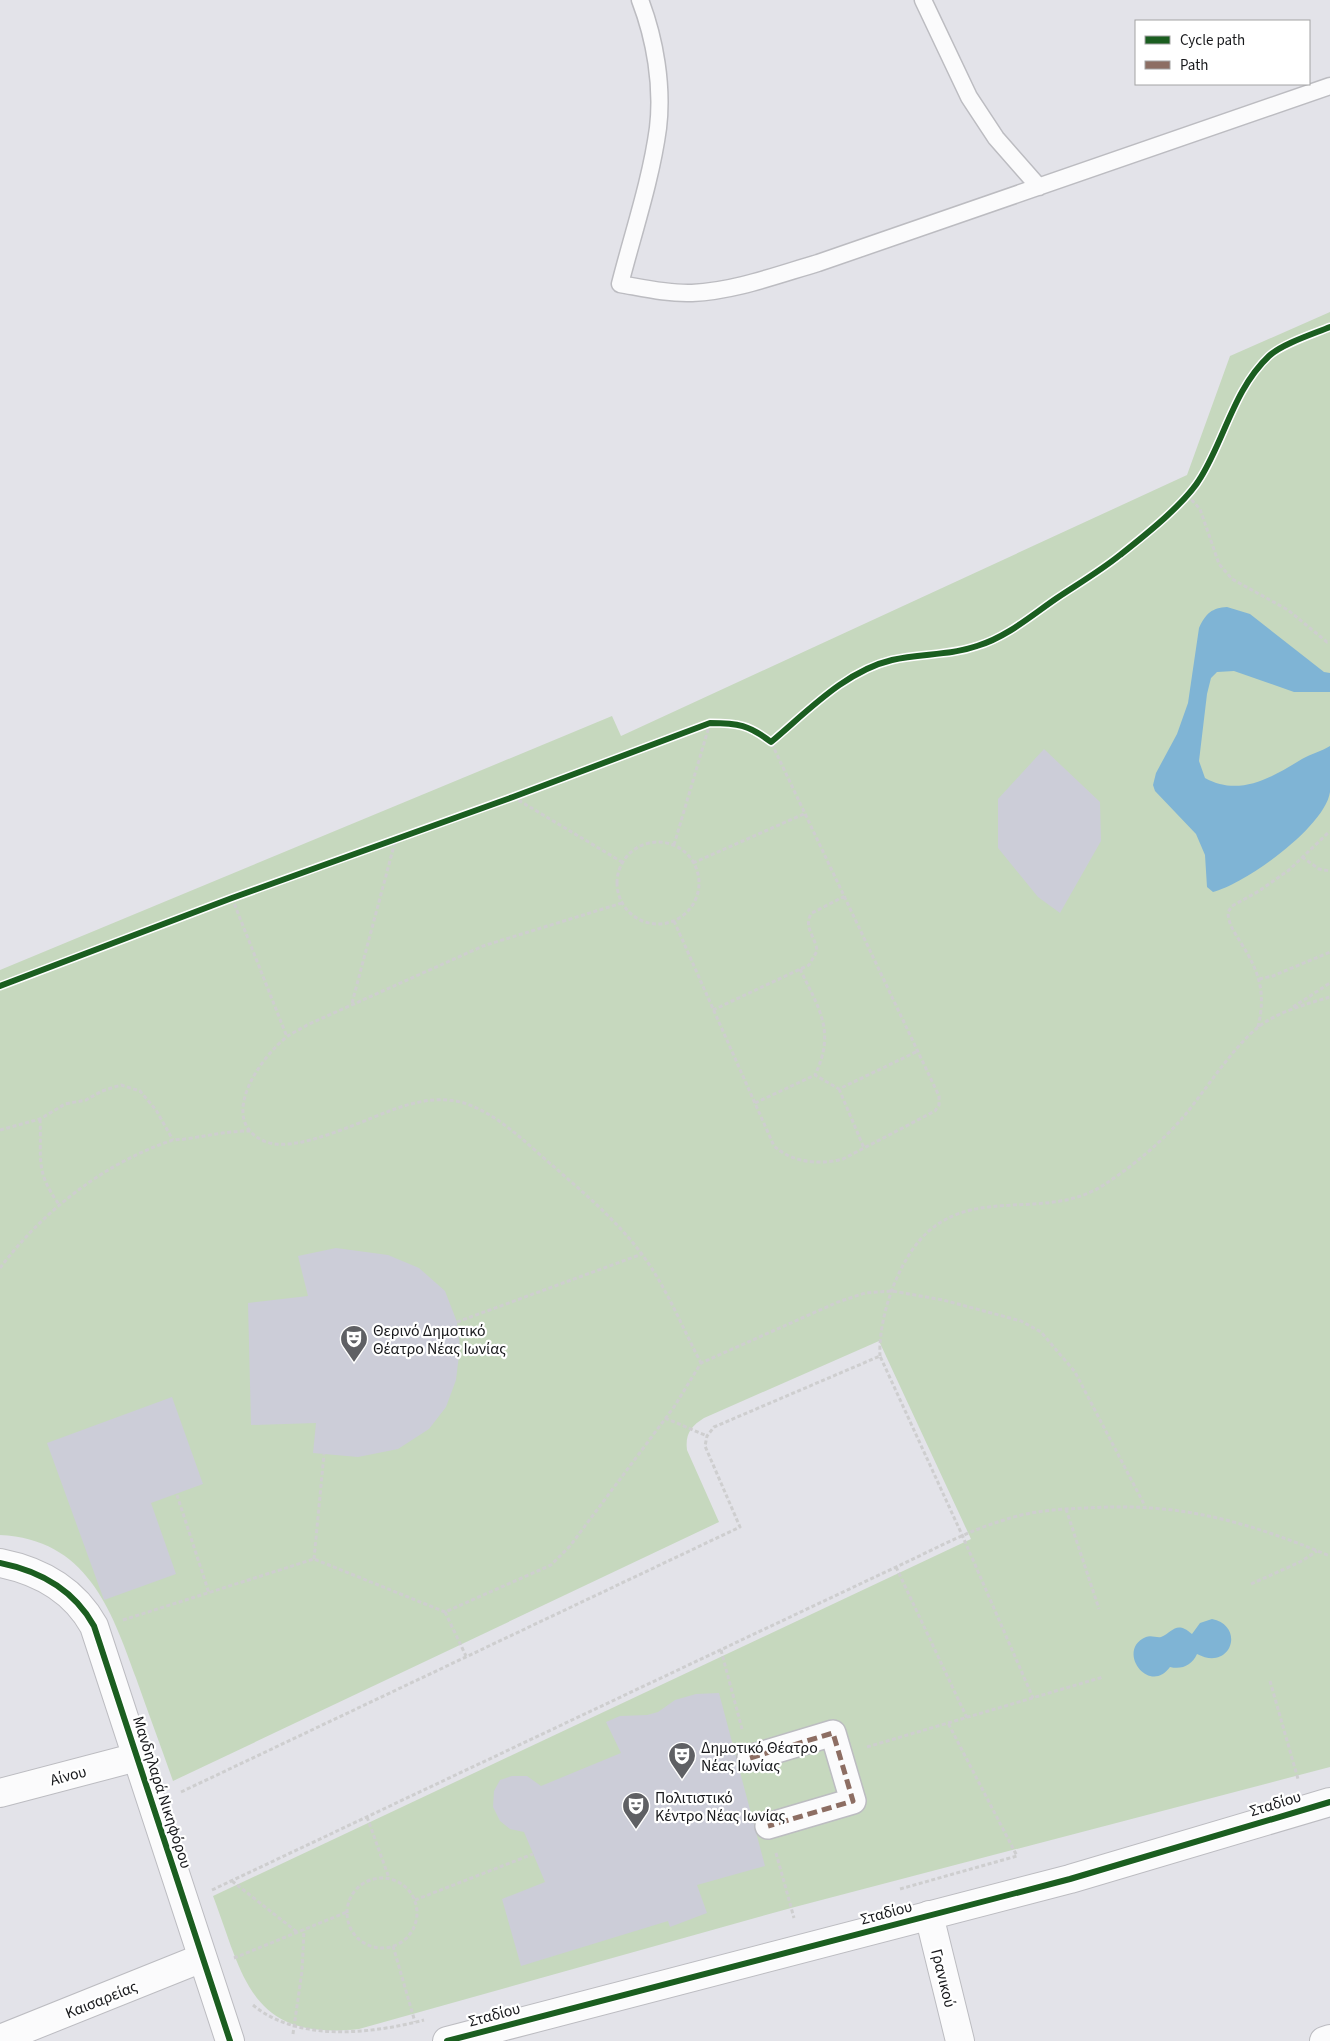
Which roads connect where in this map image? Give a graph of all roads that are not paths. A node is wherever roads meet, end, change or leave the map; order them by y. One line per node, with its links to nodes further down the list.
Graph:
1 (640, 0): 4 (lane)
2 (923, 0): 4 (lane)
3 (1330, 86): 4 (lane)
4 (1039, 187)
5 (0, 1563): 6 (street, Μανδηλαρά Νικηφόρου)
6 (137, 1757): 8 (street, Αίνου); 12 (street, Μανδηλαρά Νικηφόρου)
7 (750, 1758): 10 (street)
8 (0, 1793)
9 (1318, 1805): 11 (street, Σταδίου)
10 (768, 1826)
11 (929, 1916): 16 (street, Σταδίου); 17 (street, Γρανικού)
12 (202, 1958): 13 (street, Καισαρείας); 15 (street, Μανδηλαρά Νικηφόρου)
13 (0, 2039)
14 (1330, 2040): 18 (street)
15 (230, 2041)
16 (447, 2041)
17 (960, 2041)
18 (1324, 2041)

